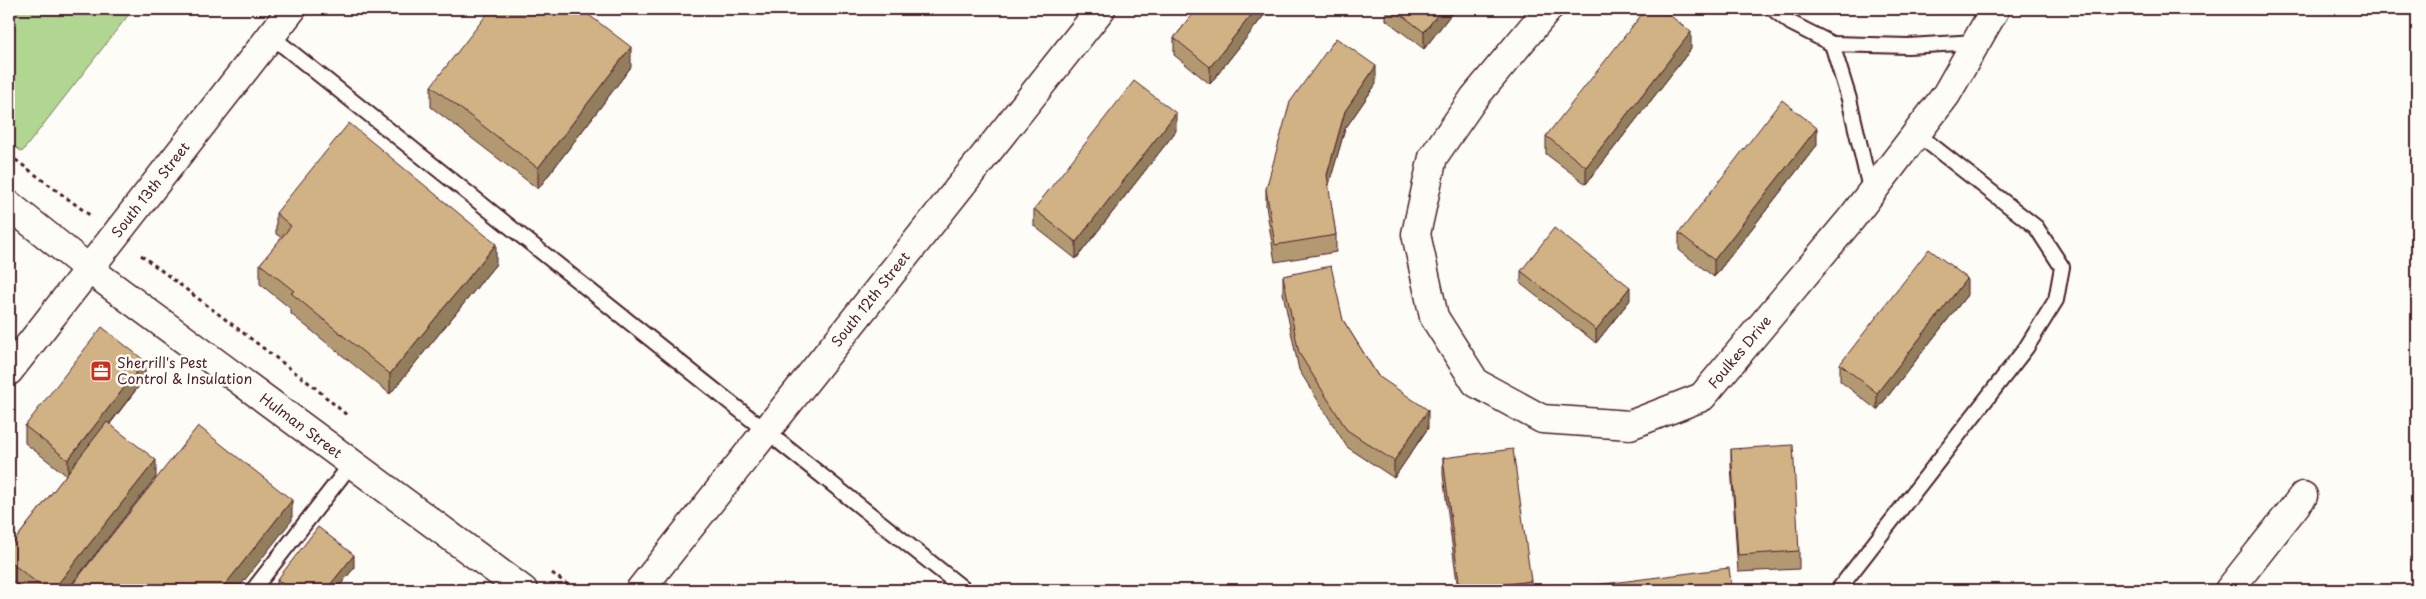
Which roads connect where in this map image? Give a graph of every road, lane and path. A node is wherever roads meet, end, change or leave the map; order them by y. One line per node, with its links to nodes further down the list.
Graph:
1 (292, 9): 6 (street, South 13th Street)
2 (1101, 9): 17 (street, South 12th Street)
3 (1548, 9): 11 (street, Foulkes Drive)
4 (1773, 9): 8 (lane)
5 (1995, 9): 7 (street, Foulkes Drive)
6 (271, 36): 13 (street, South 13th Street); 17 (lane)
7 (1976, 42): 8 (lane); 9 (street, Foulkes Drive)
8 (1832, 44): 11 (lane)
9 (1916, 133): 11 (street, Foulkes Drive); 26 (lane)
10 (9, 155): 13 (path)
11 (1870, 193)
12 (9, 205): 14 (street, Hulman Street)
13 (116, 235): 14 (street, South 13th Street); 16 (path)
14 (89, 269): 15 (street, South 13th Street); 18 (street, Hulman Street)
15 (9, 371)
16 (351, 419)
17 (767, 431): 24 (street, South 12th Street); 25 (lane)
18 (352, 463): 21 (lane); 22 (street, Hulman Street)
19 (2303, 496): 27 (street)
20 (547, 570): 23 (path)
21 (253, 590)
22 (523, 590)
23 (574, 590)
24 (640, 590)
25 (965, 590)
26 (1838, 590)
27 (2229, 590)

